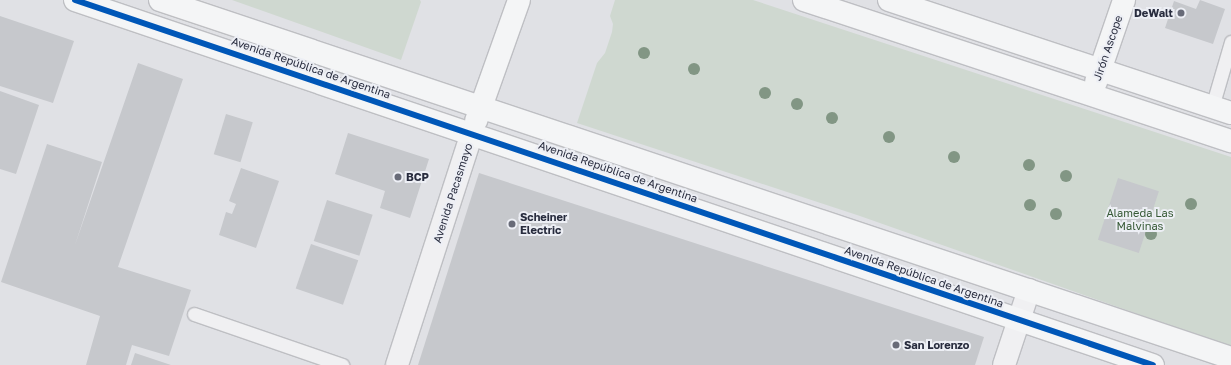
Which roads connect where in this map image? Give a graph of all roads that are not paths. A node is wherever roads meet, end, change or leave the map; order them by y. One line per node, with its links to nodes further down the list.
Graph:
1 (75, 0): 12 (street, Avenida República de Argentina)
2 (160, 0): 10 (street, Avenida República de Argentina)
3 (519, 0): 10 (street, Avenida Pacasmayo)
4 (804, 0): 9 (street)
5 (889, 0): 8 (street)
6 (1124, 0): 8 (street, Jirón Ascope)
7 (1231, 42): 11 (lane)
8 (1100, 69): 9 (street, Jirón Ascope); 11 (street)
9 (1092, 95): 13 (street)
10 (481, 107): 12 (street, Avenida Pacasmayo); 14 (street, Avenida República de Argentina)
11 (1222, 110)
12 (472, 133): 16 (street, Avenida República de Argentina); 19 (street, Avenida Pacasmayo)
13 (1231, 141)
14 (1029, 290): 16 (street); 17 (street, Avenida República de Argentina)
15 (194, 314): 18 (lane)
16 (1019, 320): 20 (street); 21 (street, Avenida República de Argentina)
17 (1231, 358)
18 (342, 365)
19 (397, 365)
20 (1004, 365)
21 (1153, 365)

